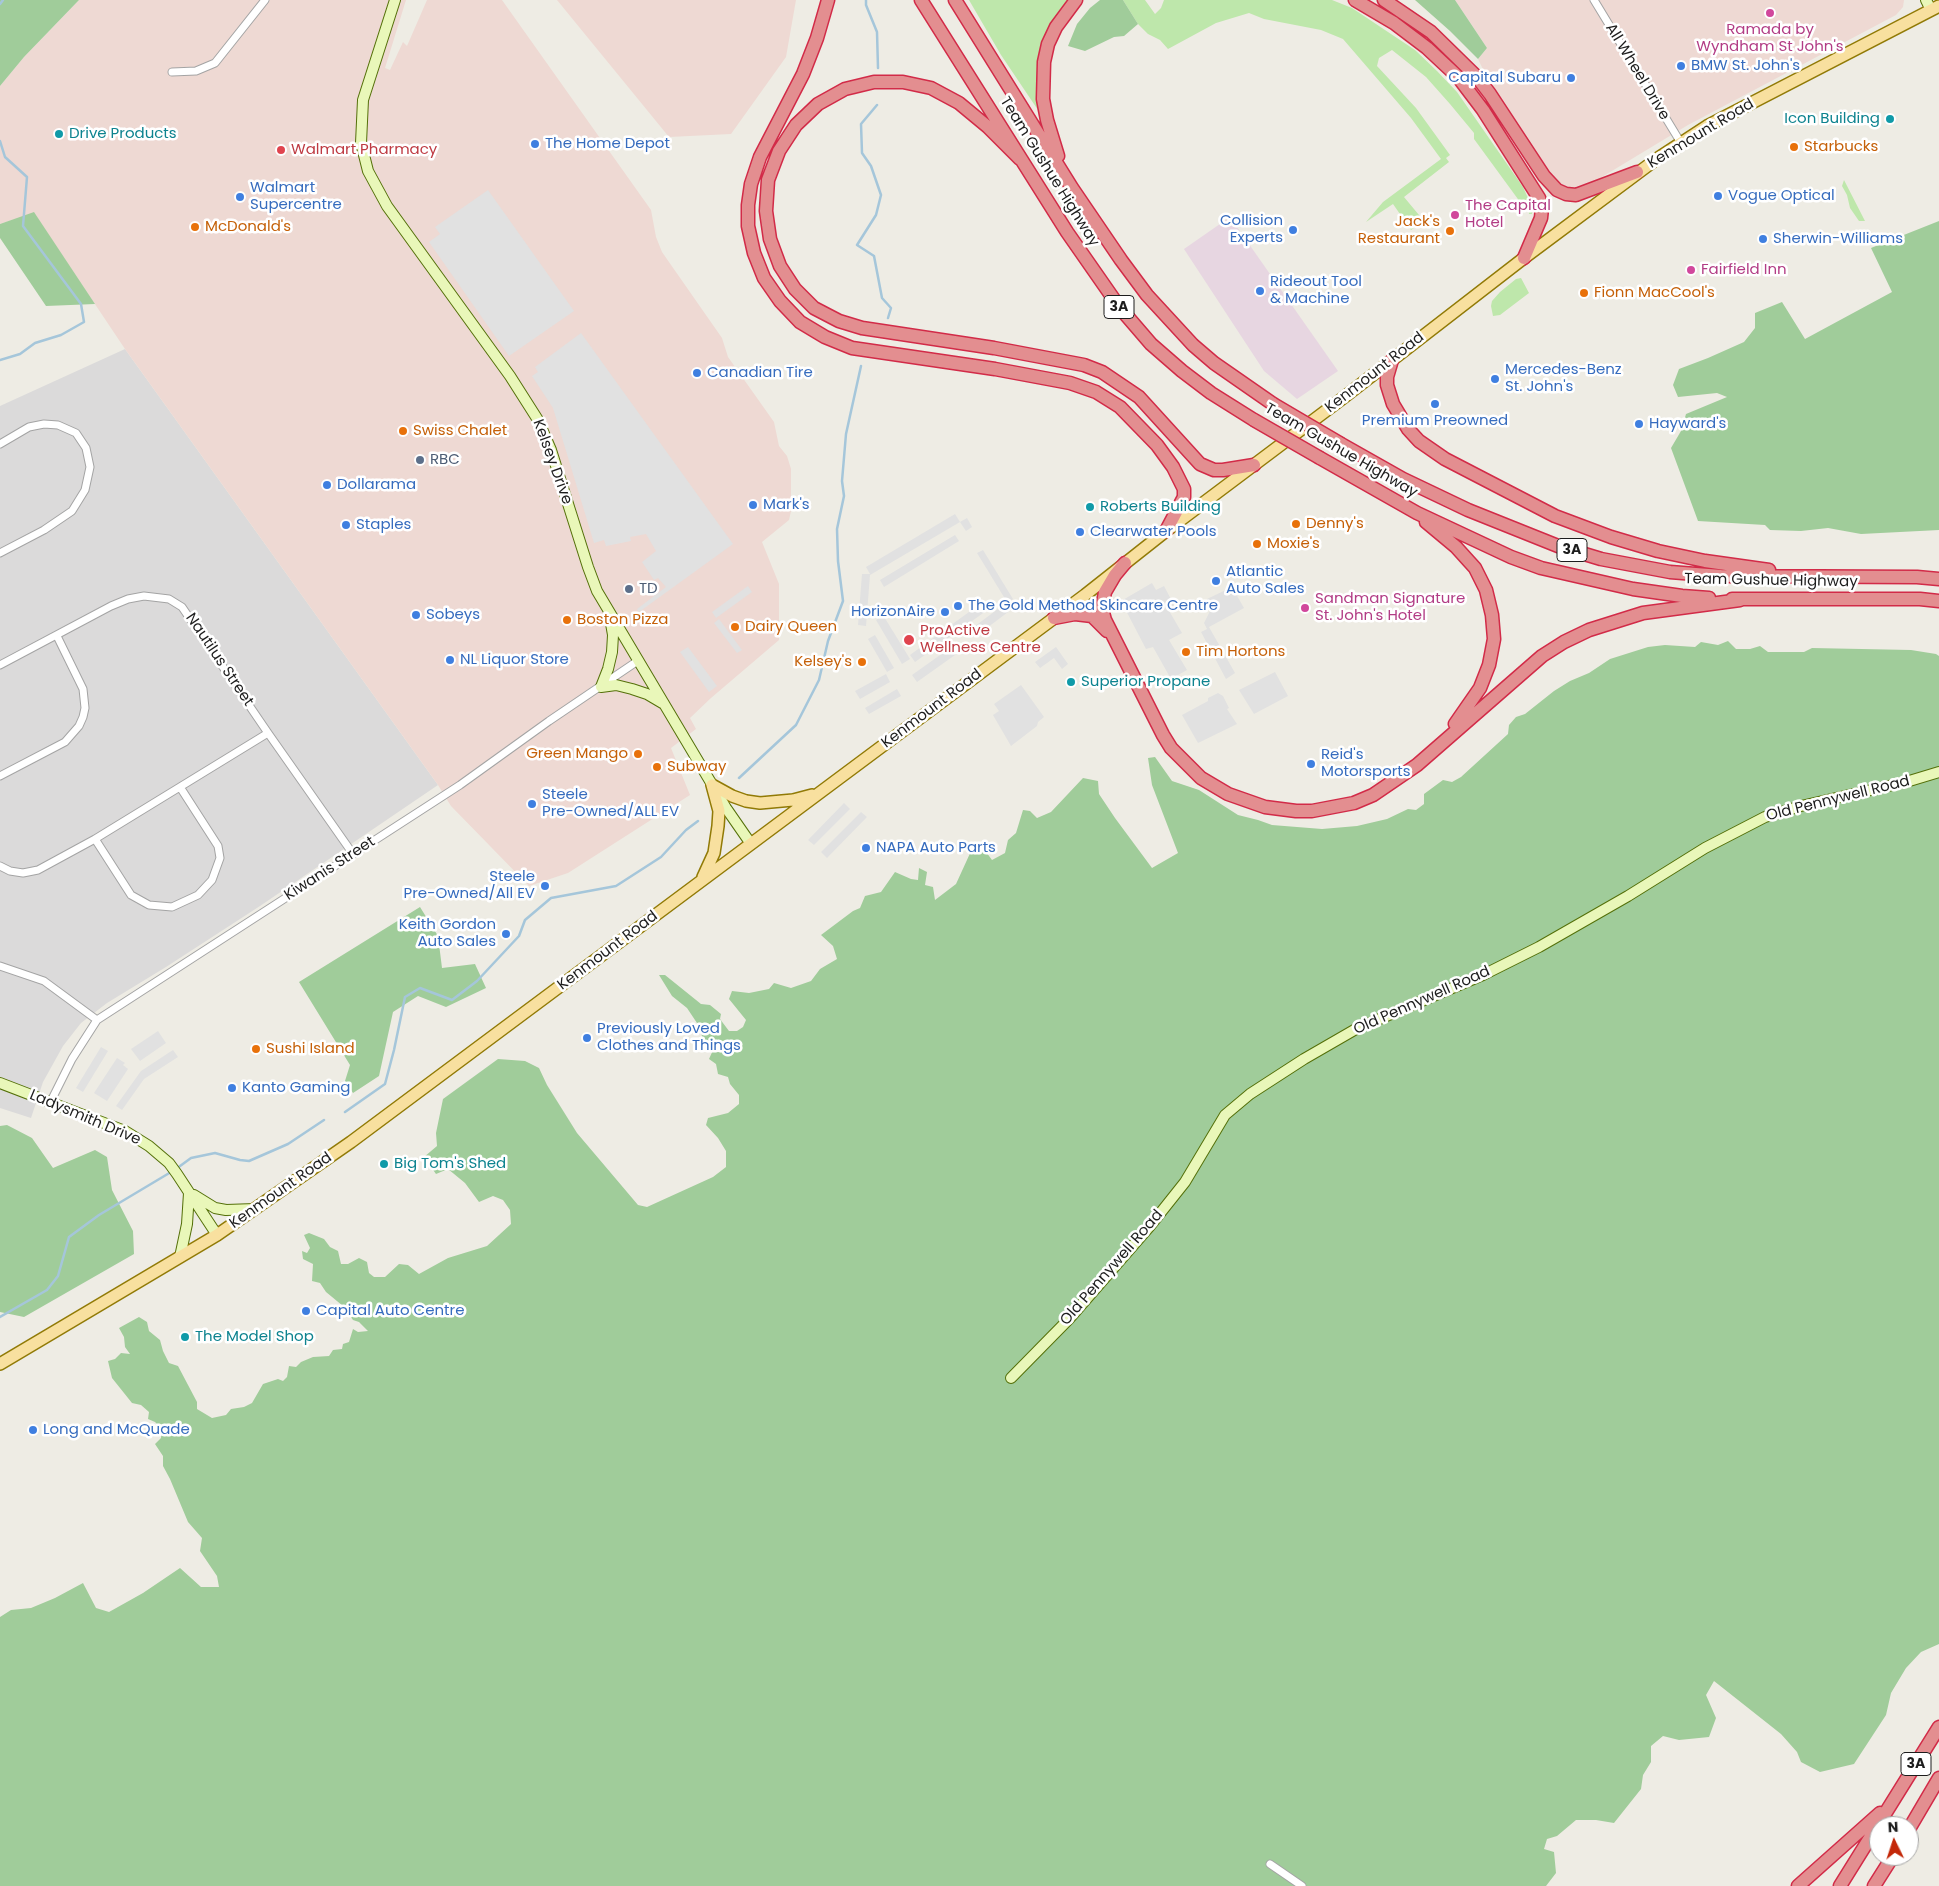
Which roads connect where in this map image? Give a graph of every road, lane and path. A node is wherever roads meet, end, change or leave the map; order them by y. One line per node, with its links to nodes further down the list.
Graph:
1 (265, 0): 11 (street)
2 (395, 0): 28 (street, Kelsey Drive)
3 (828, 0): 21 (highway)
4 (921, 0): 13 (highway, Team Gushue Highway / 3A)
5 (955, 0): 15 (highway, Team Gushue Highway / 3A)
6 (1076, 0): 15 (highway)
7 (1355, 0): 16 (highway)
8 (1384, 0): 14 (highway)
9 (1594, 0): 12 (street, All Wheel Drive)
10 (1932, 5): 12 (main road, Kenmount Road)
11 (172, 72)
12 (1681, 143): 14 (main road, Kenmount Road)
13 (1020, 159): 19 (highway); 20 (highway, Team Gushue Highway / 3A, bridge)
14 (1637, 172): 16 (main road, Kenmount Road)
15 (1072, 188): 24 (highway, Team Gushue Highway / 3A, bridge)
16 (1524, 258): 17 (main road, Kenmount Road)
17 (1392, 360): 19 (main road, Kenmount Road); 24 (highway)
18 (0, 444): 22 (street)
19 (1254, 465): 21 (main road, Kenmount Road)
20 (1417, 513): 26 (highway, Team Gushue Highway / 3A); 37 (highway)
21 (1166, 531): 23 (main road, Kenmount Road)
22 (0, 553)
23 (1125, 563): 29 (main road, Kenmount Road); 31 (highway)
24 (1824, 577): 25 (highway, Team Gushue Highway / 3A)
25 (1939, 579)
26 (1740, 600): 27 (highway, Team Gushue Highway / 3A); 37 (highway)
27 (1939, 601)
28 (609, 612): 32 (street, Kelsey Drive); 34 (street)
29 (1054, 618): 31 (highway); 42 (main road, Kenmount Road)
30 (58, 636): 33 (street, Nautilus Street); 36 (street, Nautilus Street); 39 (street)
31 (1117, 647): 37 (highway)
32 (639, 660): 34 (street, Kiwanis Street); 35 (street, Kelsey Drive)
33 (0, 665)
34 (601, 687): 35 (street); 45 (street, Kiwanis Street)
35 (665, 704): 40 (street, Kelsey Drive)
36 (268, 733): 41 (street); 45 (street, Nautilus Street)
37 (1431, 752)
38 (1939, 772): 57 (street, Old Pennywell Road)
39 (0, 776)
40 (712, 785): 42 (main road); 44 (street, Kelsey Drive); 47 (main road)
41 (180, 787): 43 (street); 43 (street)
42 (819, 793): 44 (main road, Kenmount Road)
43 (94, 839): 46 (street)
44 (751, 844): 47 (main road, Kenmount Road)
45 (353, 854): 49 (street, Kiwanis Street)
46 (0, 866)
47 (699, 883): 53 (main road, Kenmount Road)
48 (0, 966): 49 (street)
49 (97, 1020): 51 (street, Kiwanis Street)
50 (0, 1083): 51 (street, Ladysmith Drive)
51 (51, 1101): 52 (street, Ladysmith Drive)
52 (189, 1192): 53 (street); 54 (street, Ladysmith Drive); 55 (street)
53 (256, 1208): 54 (main road, Kenmount Road)
54 (217, 1235): 55 (main road, Kenmount Road)
55 (180, 1257): 56 (main road, Kenmount Road)
56 (0, 1364)
57 (1011, 1378)
58 (1939, 1727): 60 (highway, 3A)
59 (1939, 1778): 61 (highway, 3A)
60 (1893, 1801): 66 (highway); 67 (highway, 3A)
61 (1917, 1816)
62 (1270, 1864): 65 (street)
63 (1887, 1866): 68 (highway)
64 (1889, 1866): 69 (highway)
65 (1302, 1886)
66 (1798, 1886)
67 (1840, 1886)
68 (1874, 1886)
69 (1881, 1886)

